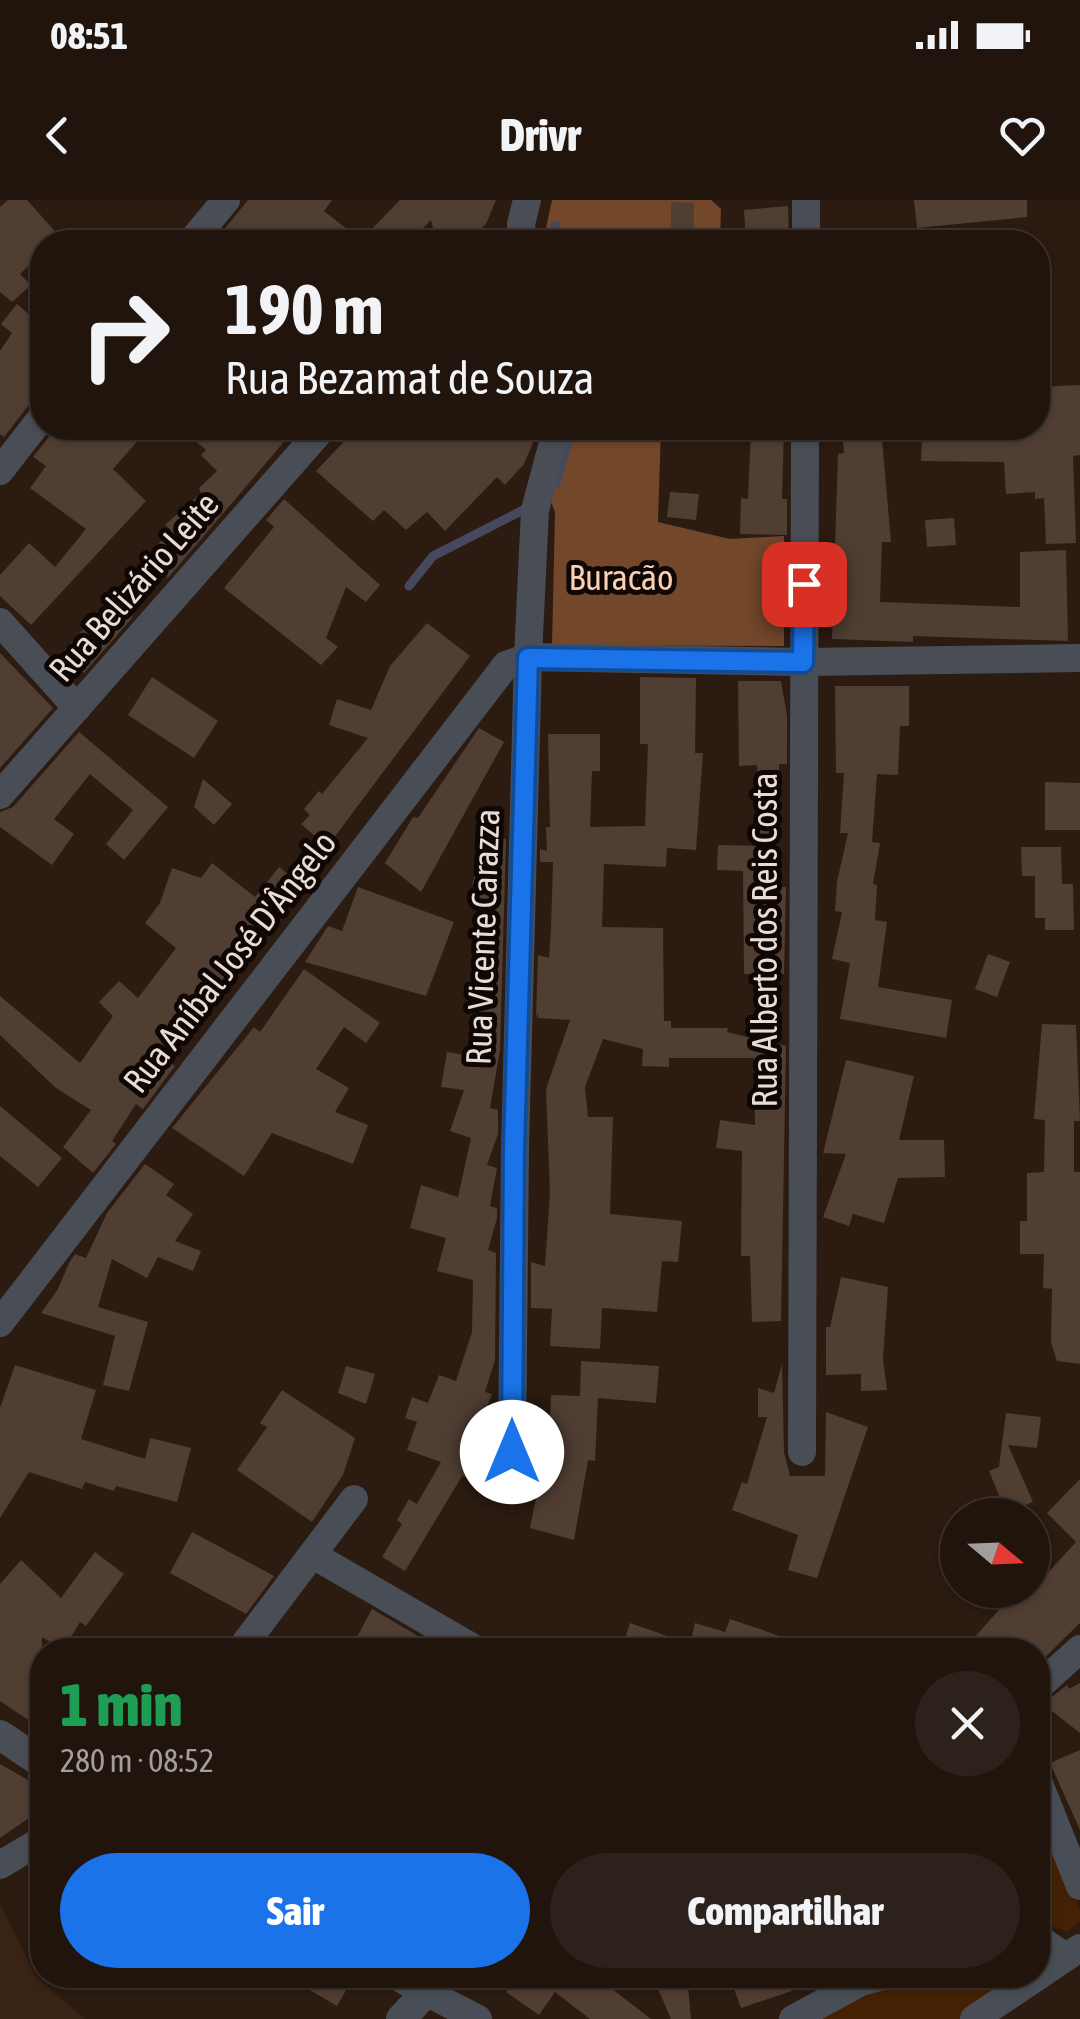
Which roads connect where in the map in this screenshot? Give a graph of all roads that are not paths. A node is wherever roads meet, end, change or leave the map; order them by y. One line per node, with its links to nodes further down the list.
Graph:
1 (226, 200): 3 (street)
2 (806, 200): 4 (street)
3 (201, 230)
4 (806, 230)
5 (30, 432): 9 (street)
6 (312, 440): 14 (street, Rua Belizário Leite)
7 (553, 440): 11 (street, Rua Vicente Carazza)
8 (805, 440): 13 (street, Rua Alberto dos Reis Costa)
9 (0, 470)
10 (0, 622): 14 (street)
11 (528, 658): 13 (street); 16 (street, Rua Aníbal José D'Ângelo); 17 (street, Rua Vicente Carazza)
12 (1080, 658): 13 (street)
13 (803, 662): 18 (street, Rua Alberto dos Reis Costa)
14 (77, 708): 15 (street, Rua Belizário Leite)
15 (0, 795)
16 (0, 1322)
17 (512, 1452)
18 (802, 1452)
19 (354, 1499): 20 (street)
20 (313, 1555): 21 (street); 22 (street)
21 (249, 1638)
22 (456, 1638)
23 (1080, 1650): 24 (street)
24 (1050, 1676)
25 (0, 1735): 26 (street)
26 (30, 1755)
27 (1050, 1811): 30 (street)
28 (30, 1847): 29 (street)
29 (0, 1865)
30 (1080, 1886)
31 (419, 1988): 34 (street)
32 (851, 1988): 37 (street)
33 (1017, 1988): 38 (street)
34 (426, 1992): 35 (street); 36 (street)
35 (401, 2019)
36 (478, 2019)
37 (793, 2019)
38 (974, 2019)

